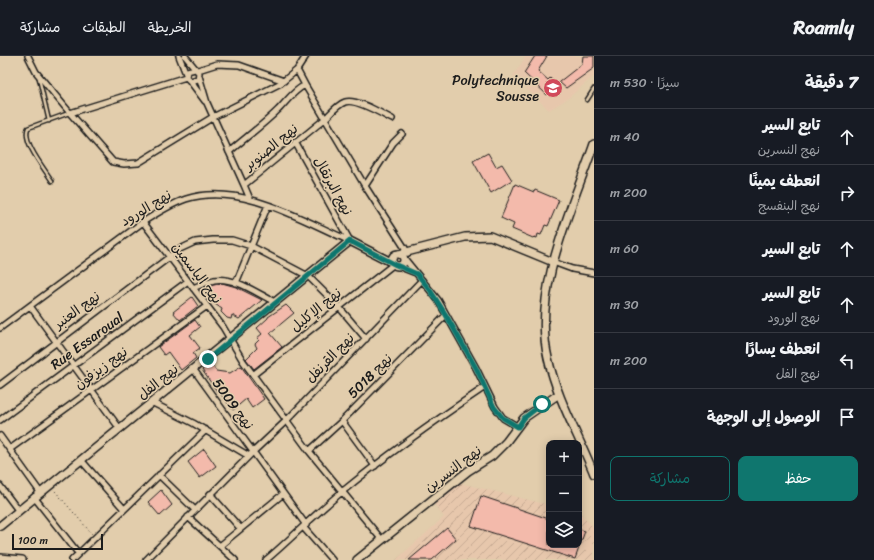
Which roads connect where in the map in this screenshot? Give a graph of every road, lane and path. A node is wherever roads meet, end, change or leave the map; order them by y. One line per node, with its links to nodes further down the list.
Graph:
1 (28, 56): 8 (street)
2 (179, 56): 7 (street)
3 (185, 56): 5 (street)
4 (306, 56): 6 (street)
5 (196, 70): 7 (street); 9 (street); 10 (street)
6 (297, 70): 10 (street); 12 (street)
7 (186, 75): 11 (street); 16 (street)
8 (39, 76): 16 (street); 20 (lane)
9 (199, 76): 11 (street); 15 (street)
10 (284, 81): 17 (street)
11 (190, 82): 15 (street)
12 (305, 85): 18 (street); 24 (street)
13 (594, 89): 14 (lane)
14 (587, 100)
15 (207, 103): 17 (street)
16 (70, 113): 17 (street); 20 (lane)
17 (213, 117): 24 (street)
18 (326, 118): 19 (street, نهج الصنوبر); 22 (street, نهج الصنوبر); 27 (street)
19 (392, 118)
20 (49, 121): 25 (lane)
21 (402, 134): 27 (street)
22 (295, 142): 26 (street, نهج الصنوبر); 31 (street, نهج البرتقال)
23 (594, 144): 35 (street)
24 (229, 152): 26 (street)
25 (52, 181)
26 (244, 185): 28 (street, نهج الصنوبر)
27 (365, 186): 34 (street)
28 (250, 199): 29 (street, نهج الورود); 30 (street, نهج الورود)
29 (268, 205): 31 (street, نهج الورود); 32 (street)
30 (143, 222): 33 (street, نهج الياسمين); 44 (street, نهج الورود)
31 (350, 241): 34 (street, نهج الورود); 38 (street, نهج الفل)
32 (251, 246): 33 (street, نهج العنبر); 38 (street, نهج العنبر); 41 (street)
33 (170, 257): 40 (street, نهج الياسمين); 51 (street, نهج العنبر)
34 (400, 260): 35 (street); 37 (street); 37 (street); 46 (street, نهج الإكليل)
35 (553, 262): 36 (street); 58 (street)
36 (594, 273)
37 (417, 274): 39 (street)
38 (308, 276): 43 (street, نهج الفل); 46 (street, نهج العنبر)
39 (422, 280): 47 (street); 49 (street, نهج القرنفل)
40 (188, 281): 42 (street, نهج الياسمين); 52 (street, Rue Essaroual)
41 (236, 283): 42 (street); 43 (street)
42 (194, 288): 45 (street, نهج الياسمين)
43 (275, 302): 50 (street, نهج الفل)
44 (30, 306): 48 (street, نهج الورود); 51 (street)
45 (207, 306): 50 (street, نهج الياسمين); 57 (street, نهج زيزفون)
46 (339, 307): 49 (street, نهج العنبر); 54 (street, نهج الإكليل)
47 (446, 315): 56 (street); 62 (street, نهج 5018)
48 (0, 328)
49 (366, 339): 61 (street, نهج القرنفل)
50 (231, 340): 53 (street, نهج الفل); 54 (street, نهج الياسمين)
51 (56, 341): 52 (street); 55 (street, نهج العنبر)
52 (74, 365): 57 (street); 60 (street, Rue Essaroual)
53 (194, 370): 59 (street, نهج الفل); 69 (street, نهج 5009)
54 (253, 375): 61 (street, نهج الياسمين)
55 (0, 385)
56 (485, 387): 63 (street); 71 (street)
57 (91, 390): 64 (street); 67 (street, نهج زيزفون)
58 (559, 394): 63 (street, نهج النسرين); 72 (street)
59 (153, 403): 64 (street, نهج الفل); 65 (street)
60 (0, 420)
61 (287, 420): 68 (street, نهج الياسمين); 69 (street, نهج القرنفل)
62 (342, 421): 68 (street, نهج 5018); 71 (street)
63 (518, 427): 88 (street, نهج النسرين)
64 (120, 429): 70 (street, نهج الفل)
65 (206, 430): 69 (street); 73 (street)
66 (0, 436): 67 (street)
67 (10, 448): 79 (street)
68 (309, 451): 76 (street, نهج الياسمين)
69 (251, 454): 77 (street, نهج القرنفل); 78 (street, نهج 5009)
70 (81, 460): 74 (street, نهج الفل); 80 (street)
71 (375, 466): 76 (street)
72 (594, 474)
73 (160, 475): 80 (street); 82 (street)
74 (50, 484): 79 (street, نهج الفل); 87 (path)
75 (0, 486): 81 (street)
76 (341, 492): 85 (street); 88 (street, نهج الياسمين)
77 (210, 494): 82 (street, نهج القرنفل); 86 (street)
78 (283, 494): 85 (street, نهج 5009); 86 (street)
79 (37, 495): 81 (street, نهج الفل); 90 (street)
80 (124, 509): 87 (street)
81 (18, 510): 84 (street, نهج الفل)
82 (195, 510): 83 (street, نهج القرنفل)
83 (188, 517): 89 (street); 94 (street, نهج القرنفل)
84 (0, 526)
85 (305, 526): 96 (street); 97 (street, نهج 5009)
86 (240, 528): 89 (street)
87 (95, 537): 90 (street)
88 (382, 540): 98 (street, نهج النسرين)
89 (221, 545): 95 (street)
90 (78, 553): 93 (street)
91 (0, 558): 92 (street)
92 (22, 560)
93 (72, 560)
94 (146, 560)
95 (235, 560)
96 (266, 560)
97 (332, 560)
98 (357, 560)

